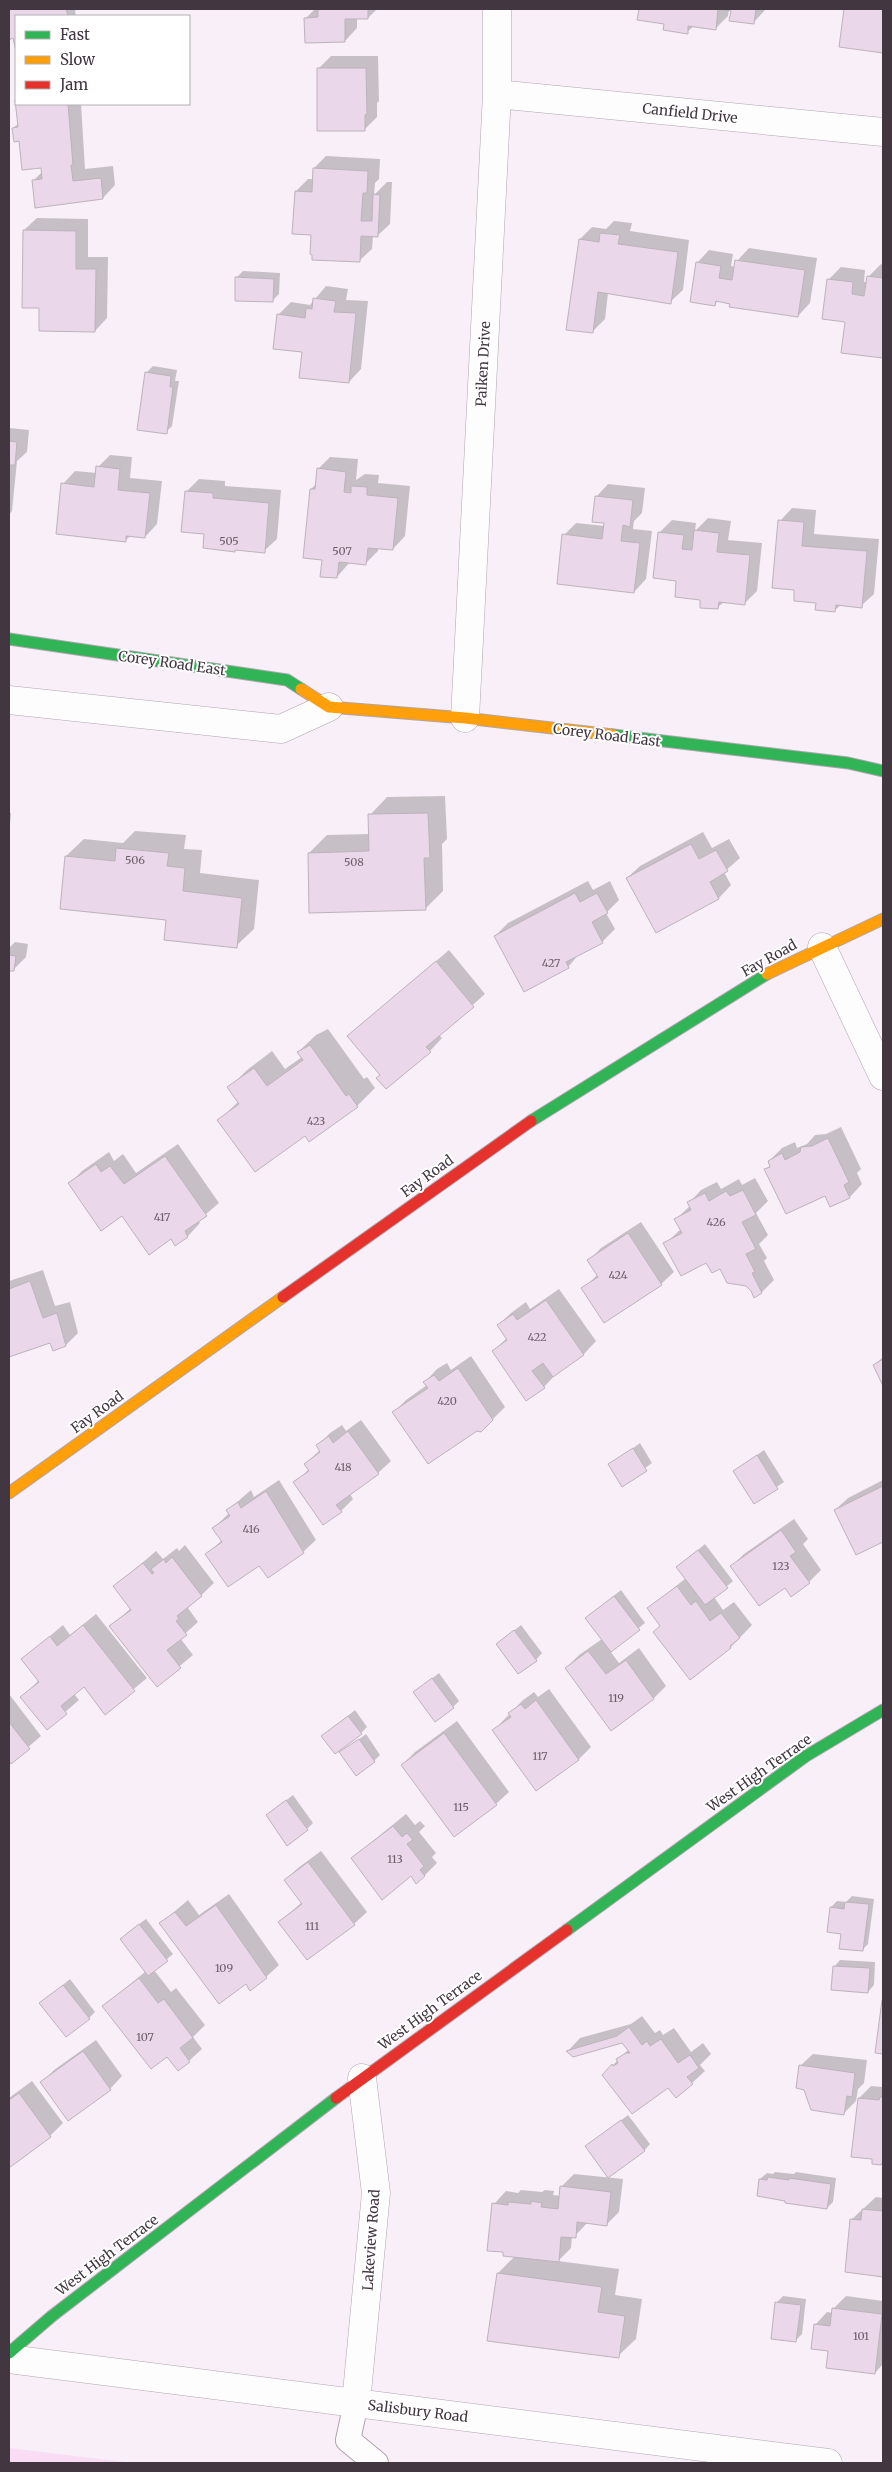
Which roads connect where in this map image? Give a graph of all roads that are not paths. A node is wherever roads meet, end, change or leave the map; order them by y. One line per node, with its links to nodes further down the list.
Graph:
1 (497, 9): 2 (street, Paiken Drive)
2 (497, 94): 3 (street, Canfield Drive); 7 (street, Paiken Drive)
3 (883, 132)
4 (9, 639): 6 (street, Corey Road East)
5 (9, 700): 6 (street, Corey Road East)
6 (329, 707): 7 (street, Corey Road East)
7 (465, 718): 8 (street, Corey Road East)
8 (883, 771)
9 (883, 919): 10 (street, Fay Road)
10 (822, 947): 11 (street); 12 (street, Fay Road)
11 (883, 1076)
12 (9, 1493)
13 (883, 1710): 14 (street, West High Terrace)
14 (362, 2078): 15 (street, West High Terrace); 17 (street, Lakeview Road)
15 (9, 2353)
16 (9, 2359): 17 (street, Salisbury Road)
17 (356, 2404): 18 (lane); 19 (street, Salisbury Road)
18 (376, 2463)
19 (828, 2463)

